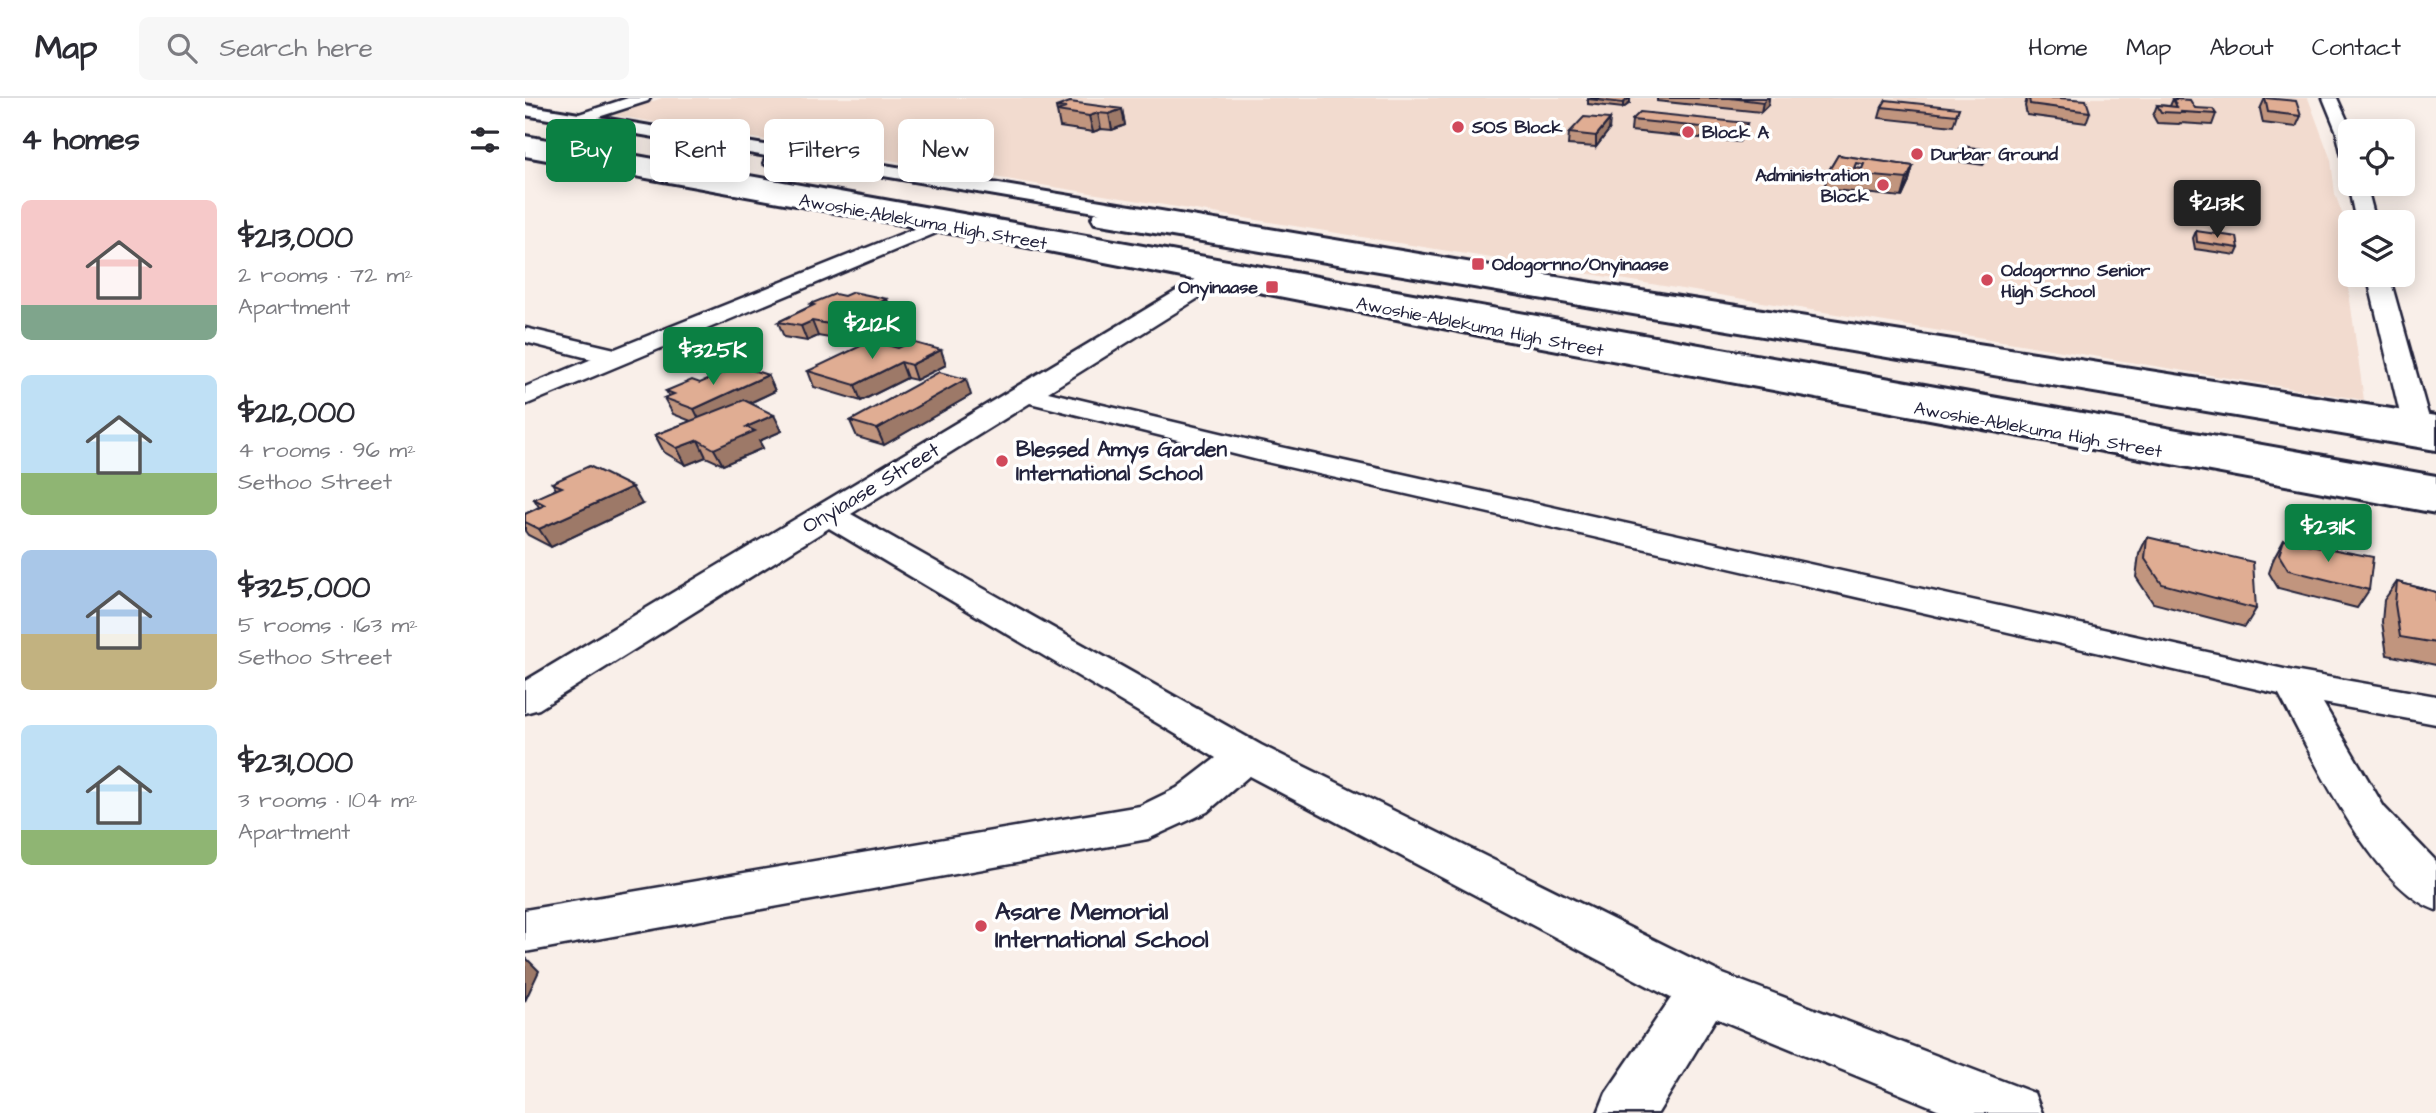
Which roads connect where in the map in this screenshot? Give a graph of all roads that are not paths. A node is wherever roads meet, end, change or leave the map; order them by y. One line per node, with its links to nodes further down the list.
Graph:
1 (643, 98): 6 (street)
2 (2330, 98): 7 (street)
3 (525, 110): 5 (main road, Awoshie-Ablekuma High Street)
4 (525, 119): 10 (main road, Awoshie-Ablekuma High Street)
5 (570, 119)
6 (578, 119)
7 (2339, 119)
8 (636, 130): 12 (main road, Awoshie-Ablekuma High Street)
9 (525, 141): 14 (main road, Awoshie-Ablekuma High Street)
10 (650, 143)
11 (525, 150): 18 (main road, Awoshie-Ablekuma High Street)
12 (764, 151)
13 (650, 158): 14 (main road)
14 (643, 162): 17 (main road, Awoshie-Ablekuma High Street)
15 (884, 171): 20 (main road, Awoshie-Ablekuma High Street)
16 (884, 180): 20 (main road, Awoshie-Ablekuma High Street)
17 (995, 224): 19 (main road); 23 (main road, Awoshie-Ablekuma High Street)
18 (941, 225): 19 (main road, Awoshie-Ablekuma High Street); 25 (street)
19 (1028, 240): 21 (main road, Awoshie-Ablekuma High Street)
20 (1375, 257): 28 (main road, Awoshie-Ablekuma High Street)
21 (1216, 277): 23 (main road, Awoshie-Ablekuma High Street); 26 (street, Onyiaase Street)
22 (2382, 287): 28 (street)
23 (1510, 325): 29 (main road, Awoshie-Ablekuma High Street); 30 (main road, Awoshie-Ablekuma High Street)
24 (525, 335): 25 (street)
25 (617, 357): 27 (street)
26 (1028, 395): 31 (street, Onyiaase Street); 32 (street)
27 (525, 397)
28 (2429, 430)
29 (2436, 486)
30 (2436, 503)
31 (826, 513): 33 (street, Onyiaase Street); 35 (street)
32 (2293, 684): 34 (street); 36 (street)
33 (525, 699)
34 (2436, 709)
35 (1246, 756): 37 (street); 38 (street)
36 (2436, 891)
37 (525, 931)
38 (1705, 990): 39 (street); 40 (street)
39 (1626, 1113)
40 (2014, 1113)

